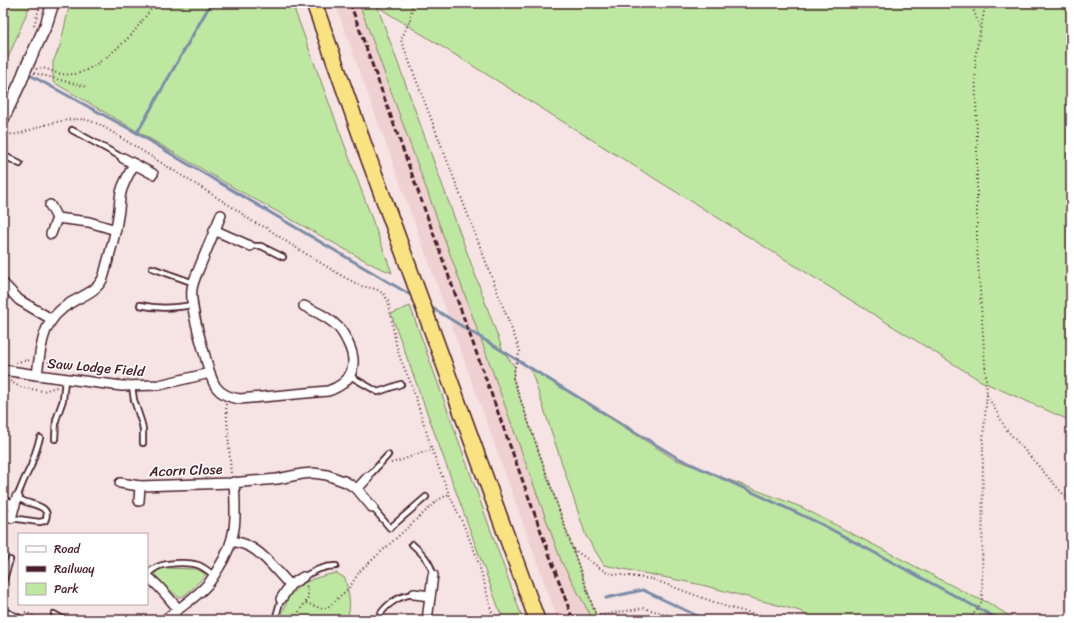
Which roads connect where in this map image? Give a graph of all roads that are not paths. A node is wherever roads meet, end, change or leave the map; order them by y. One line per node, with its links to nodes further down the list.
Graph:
1 (53, 3): 3 (street)
2 (314, 3): 70 (highway)
3 (4, 114)
4 (72, 130): 6 (lane)
5 (3, 155): 7 (lane)
6 (123, 158): 8 (street)
7 (20, 164)
8 (134, 164): 9 (street); 13 (street)
9 (153, 174)
10 (50, 205): 12 (street)
11 (221, 215): 14 (street)
12 (58, 218): 13 (street); 15 (street)
13 (116, 230): 24 (street)
14 (214, 230): 16 (street); 20 (street)
15 (51, 234)
16 (250, 246): 17 (lane)
17 (283, 257)
18 (152, 268): 20 (lane)
19 (3, 283): 24 (street)
20 (194, 283): 22 (street)
21 (140, 305): 22 (lane)
22 (194, 306): 26 (street)
23 (304, 306): 28 (street)
24 (51, 319): 27 (street)
25 (3, 370): 27 (street, Saw Lodge Field)
26 (210, 373): 28 (street); 31 (street, Saw Lodge Field)
27 (37, 375): 29 (street, Saw Lodge Field)
28 (350, 376): 30 (lane)
29 (65, 382): 31 (street, Saw Lodge Field); 33 (lane)
30 (401, 384)
31 (132, 386): 34 (lane)
32 (40, 438): 42 (lane)
33 (55, 439)
34 (143, 443)
35 (388, 455): 36 (lane)
36 (368, 477): 40 (street)
37 (233, 482): 39 (street, Acorn Close); 40 (street, Acorn Close); 47 (street, Acorn Close)
38 (120, 483): 39 (street, Acorn Close)
39 (140, 486): 43 (street, Acorn Close)
40 (357, 489): 45 (street, Acorn Close)
41 (426, 496): 45 (lane)
42 (16, 501): 44 (street); 46 (street); 46 (lane)
43 (139, 501)
44 (3, 502)
45 (373, 508)
46 (11, 518)
47 (232, 541): 52 (street, Acorn Close); 57 (street)
48 (412, 544): 53 (lane)
49 (10, 560): 56 (lane)
50 (336, 566): 55 (lane)
51 (148, 575): 52 (lane)
52 (214, 575): 61 (street, Acorn Close)
53 (433, 575): 59 (street)
54 (148, 577): 61 (street)
55 (303, 577): 57 (street)
56 (3, 582)
57 (290, 585): 60 (street)
58 (414, 594): 59 (street); 62 (lane)
59 (430, 596): 69 (street)
60 (281, 599): 68 (lane)
61 (178, 609): 67 (street, Acorn Close)
62 (381, 613)
63 (3, 614): 65 (street)
64 (54, 614): 66 (lane)
65 (17, 620)
66 (65, 620)
67 (165, 620)
68 (275, 620)
69 (427, 620)
70 (538, 620)

